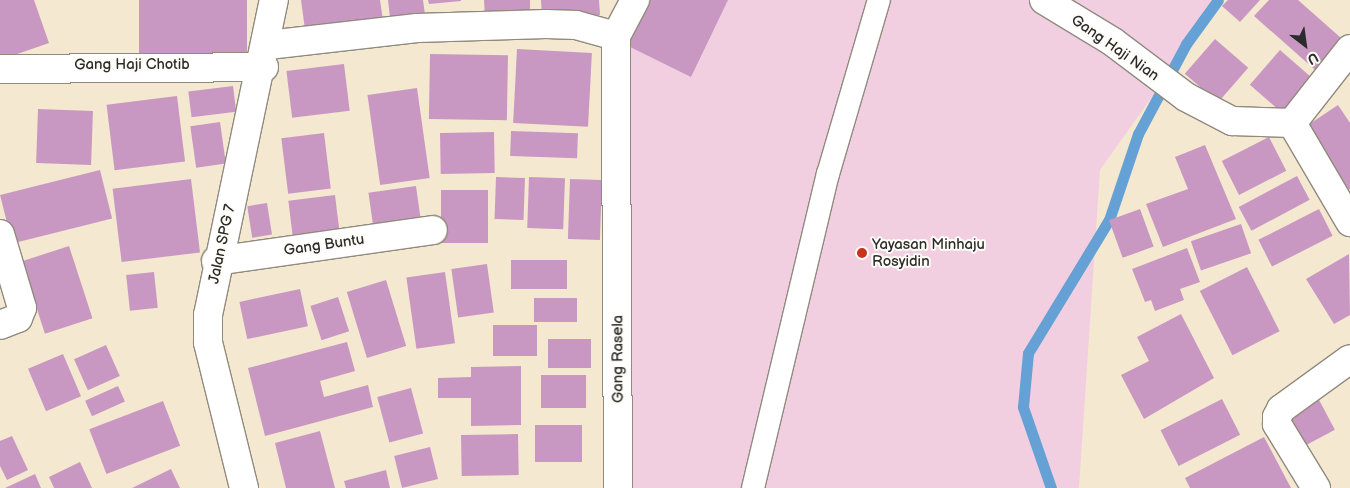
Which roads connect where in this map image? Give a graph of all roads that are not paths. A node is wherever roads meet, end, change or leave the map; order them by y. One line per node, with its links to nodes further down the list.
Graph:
1 (274, 0): 7 (street, Jalan SPG 7)
2 (635, 0): 5 (street)
3 (879, 0): 18 (lane)
4 (1044, 0): 9 (street, Gang Haji Nian)
5 (616, 36): 7 (street, Gang Haji Chotib); 17 (street, Gang Rasela)
6 (1350, 48): 9 (street)
7 (266, 56): 8 (street, Gang Haji Chotib); 13 (street, Jalan SPG 7)
8 (0, 69)
9 (1292, 123): 10 (street)
10 (1350, 222)
11 (432, 230): 13 (street, Gang Buntu)
12 (0, 234): 14 (street)
13 (216, 261): 16 (street, Jalan SPG 7)
14 (0, 325)
15 (1350, 359): 19 (street)
16 (244, 488)
17 (618, 488)
18 (752, 488)
19 (1316, 488)

